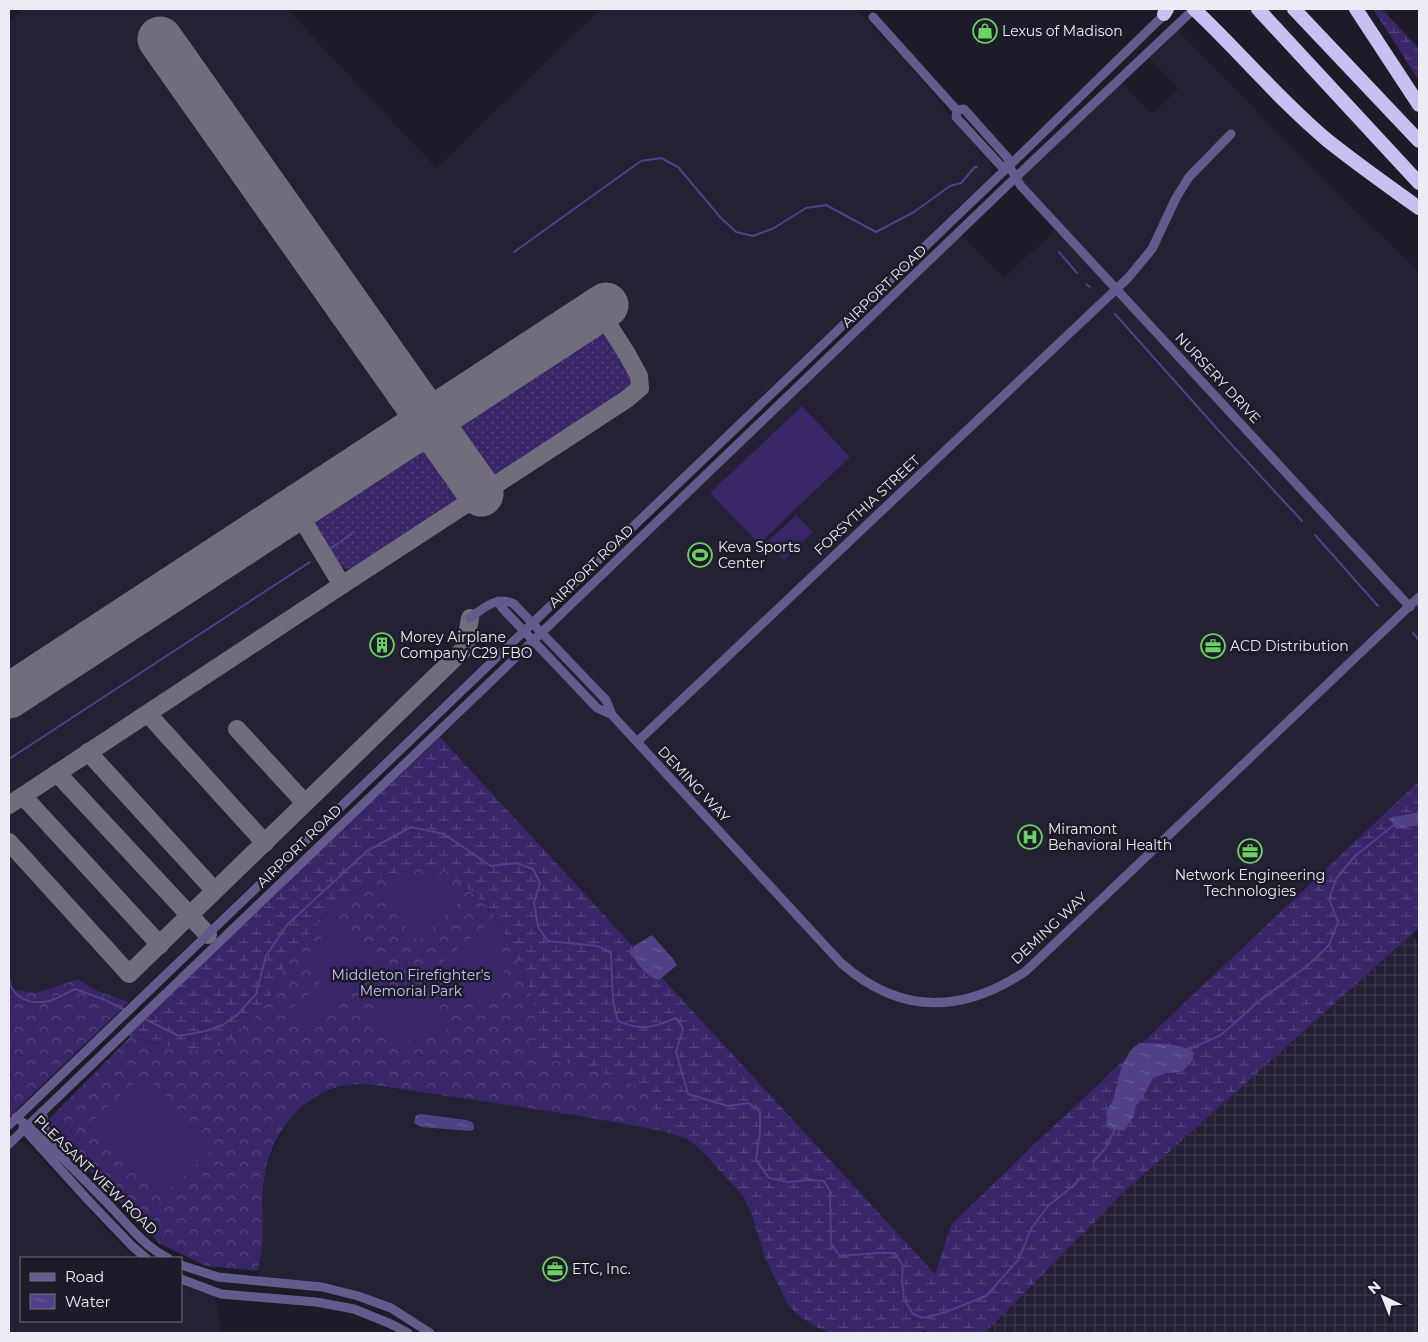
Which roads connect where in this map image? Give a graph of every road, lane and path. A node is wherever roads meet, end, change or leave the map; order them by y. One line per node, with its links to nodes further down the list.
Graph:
1 (1194, 9): 11 (street, AIRPORT ROAD); 13 (highway)
2 (1258, 9): 12 (highway)
3 (1294, 9): 9 (highway)
4 (1355, 9): 7 (highway)
5 (1167, 11): 10 (street, AIRPORT ROAD)
6 (874, 17): 10 (street, NURSERY DRIVE)
7 (1419, 105)
8 (1231, 134): 14 (street, FORSYTHIA STREET)
9 (1419, 141)
10 (1009, 166): 11 (street, NURSERY DRIVE); 19 (street, AIRPORT ROAD)
11 (1015, 178): 14 (street, NURSERY DRIVE); 21 (street, AIRPORT ROAD)
12 (1419, 183)
13 (1419, 208)
14 (1116, 289): 17 (street, NURSERY DRIVE); 24 (street, FORSYTHIA STREET)
15 (1419, 598): 17 (street, DEMING WAY)
16 (498, 601): 18 (street); 19 (street, DEMING WAY); 20 (street, DEMING WAY)
17 (1410, 607): 24 (street, DEMING WAY)
18 (470, 618)
19 (534, 623): 20 (street, AIRPORT ROAD); 21 (street, DEMING WAY)
20 (525, 631): 22 (street, DEMING WAY); 26 (street, AIRPORT ROAD)
21 (542, 632): 22 (street, AIRPORT ROAD); 23 (street, DEMING WAY)
22 (534, 640): 23 (street, DEMING WAY); 25 (street, AIRPORT ROAD)
23 (612, 715): 24 (street, DEMING WAY)
24 (637, 742)
25 (42, 1112): 28 (street, AIRPORT ROAD); 30 (street)
26 (16, 1117): 27 (street, AIRPORT ROAD); 28 (street, PLEASANT VIEW ROAD)
27 (9, 1125)
28 (26, 1128): 29 (street, AIRPORT ROAD); 30 (street, PLEASANT VIEW ROAD); 31 (street, PLEASANT VIEW ROAD)
29 (9, 1144)
30 (57, 1152): 32 (street, PLEASANT VIEW ROAD)
31 (145, 1257)
32 (166, 1257)
33 (182, 1265): 36 (street)
34 (182, 1279): 35 (street)
35 (408, 1333)
36 (430, 1333)

